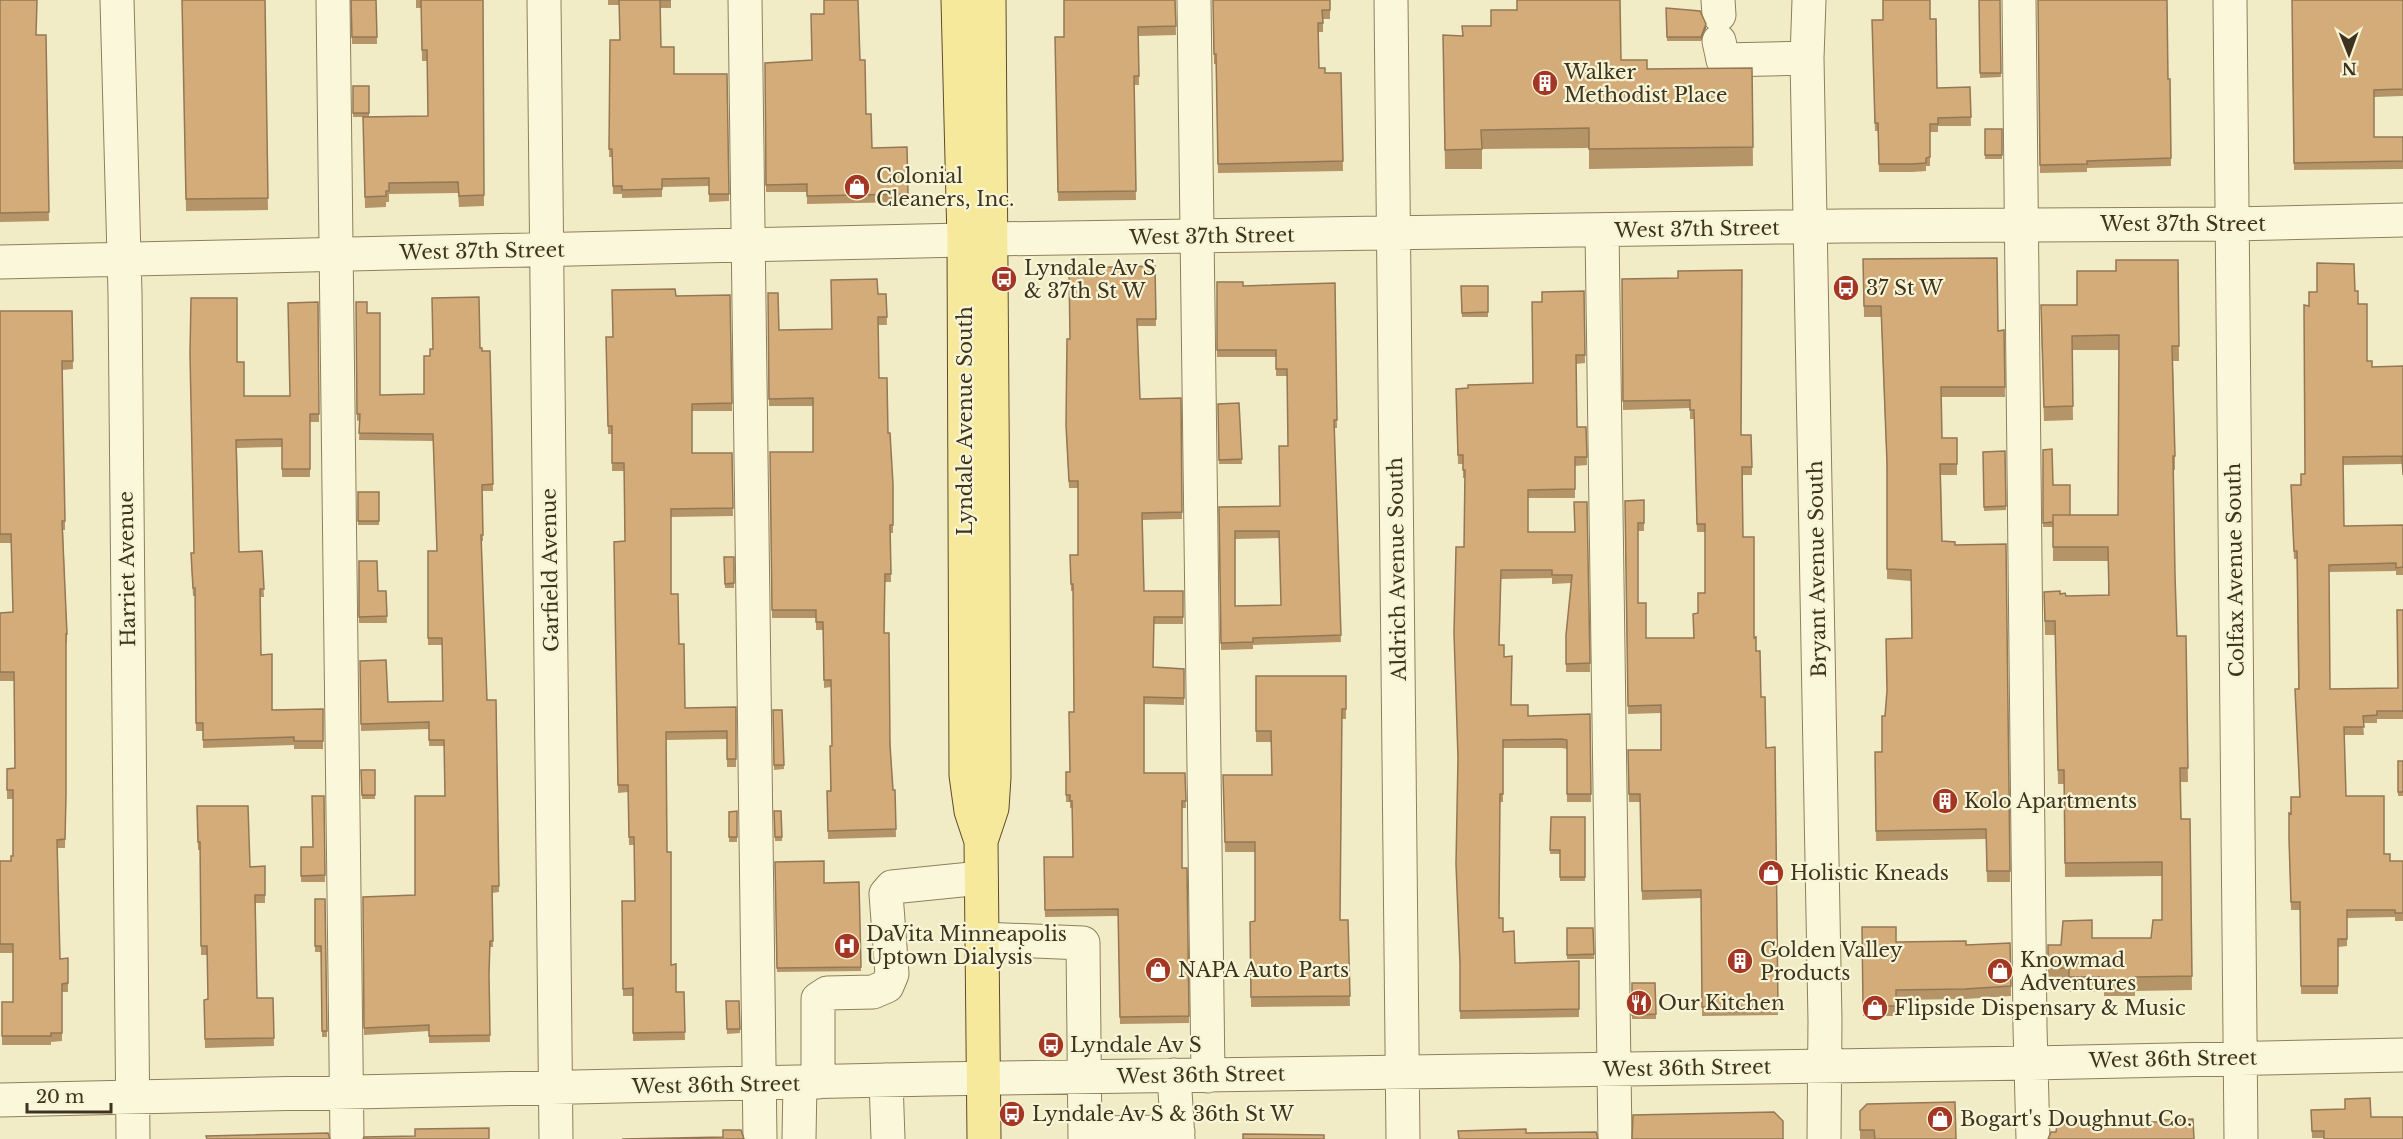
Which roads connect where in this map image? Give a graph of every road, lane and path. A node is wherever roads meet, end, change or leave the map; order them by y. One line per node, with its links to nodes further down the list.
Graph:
1 (117, 0): 25 (street, Harriet Avenue)
2 (333, 0): 24 (street)
3 (544, 0): 23 (street, Garfield Avenue)
4 (745, 0): 22 (street)
5 (958, 0): 21 (main road, Lyndale Avenue South)
6 (989, 0): 21 (main road, Lyndale Avenue South)
7 (1194, 0): 20 (street)
8 (1391, 0): 19 (street, Aldrich Avenue South)
9 (1809, 0): 13 (street, Bryant Avenue South)
10 (2019, 0): 16 (street)
11 (2230, 0): 15 (street, Colfax Avenue South)
12 (1719, 18): 13 (street)
13 (1808, 58): 17 (street, Bryant Avenue South)
14 (2403, 220): 15 (street, West 37th Street)
15 (2232, 224): 16 (street, West 37th Street); 30 (street, Colfax Avenue South)
16 (2021, 225): 17 (street, West 37th Street); 31 (street)
17 (1811, 227): 18 (street, West 37th Street); 32 (street, Bryant Avenue South)
18 (1602, 231): 19 (street, West 37th Street); 33 (street)
19 (1393, 234): 20 (street, West 37th Street); 34 (street, Aldrich Avenue South)
20 (1198, 236): 21 (street, West 37th Street); 37 (street)
21 (978, 240): 22 (street, West 37th Street); 27 (main road, Lyndale Avenue South)
22 (748, 245): 23 (street, West 37th Street); 41 (street)
23 (547, 250): 24 (street, West 37th Street); 42 (street, Garfield Avenue)
24 (335, 255): 25 (street, West 37th Street); 43 (street)
25 (124, 259): 26 (street, West 37th Street); 44 (street, Harriet Avenue)
26 (0, 262)
27 (981, 878): 28 (main road, Lyndale Avenue South); 40 (street)
28 (982, 939): 36 (street); 38 (main road, Lyndale Avenue South)
29 (2403, 1055): 30 (street, West 36th Street)
30 (2240, 1058): 31 (street, West 36th Street); 59 (street, Colfax Avenue South)
31 (2031, 1063): 32 (street, West 36th Street); 58 (street)
32 (1824, 1065): 33 (street, West 36th Street); 57 (street, Bryant Avenue South)
33 (1614, 1070): 34 (street, West 36th Street); 56 (street)
34 (1402, 1072): 37 (street, West 36th Street); 55 (street, Aldrich Avenue South)
35 (1174, 1075): 36 (street, West 36th Street); 37 (street, West 36th Street); 46 (street)
36 (1083, 1076): 38 (street, West 36th Street); 47 (street)
37 (1208, 1076)
38 (984, 1078): 39 (street, West 36th Street); 54 (main road, Lyndale Avenue South)
39 (886, 1080): 40 (street, West 36th Street); 53 (street)
40 (809, 1082): 41 (street, West 36th Street); 52 (street)
41 (760, 1083): 42 (street, West 36th Street); 51 (street)
42 (556, 1088): 43 (street, West 36th Street); 50 (street, Garfield Avenue)
43 (347, 1093): 44 (street, West 36th Street); 49 (street)
44 (133, 1098): 45 (street, West 36th Street); 48 (street, Harriet Avenue)
45 (0, 1100)
46 (1178, 1135): 47 (street)
47 (1085, 1136)
48 (133, 1139)
49 (347, 1139)
50 (556, 1139)
51 (760, 1139)
52 (799, 1139)
53 (888, 1139)
54 (984, 1139)
55 (1403, 1139)
56 (1615, 1139)
57 (1824, 1139)
58 (2033, 1139)
59 (2241, 1139)

